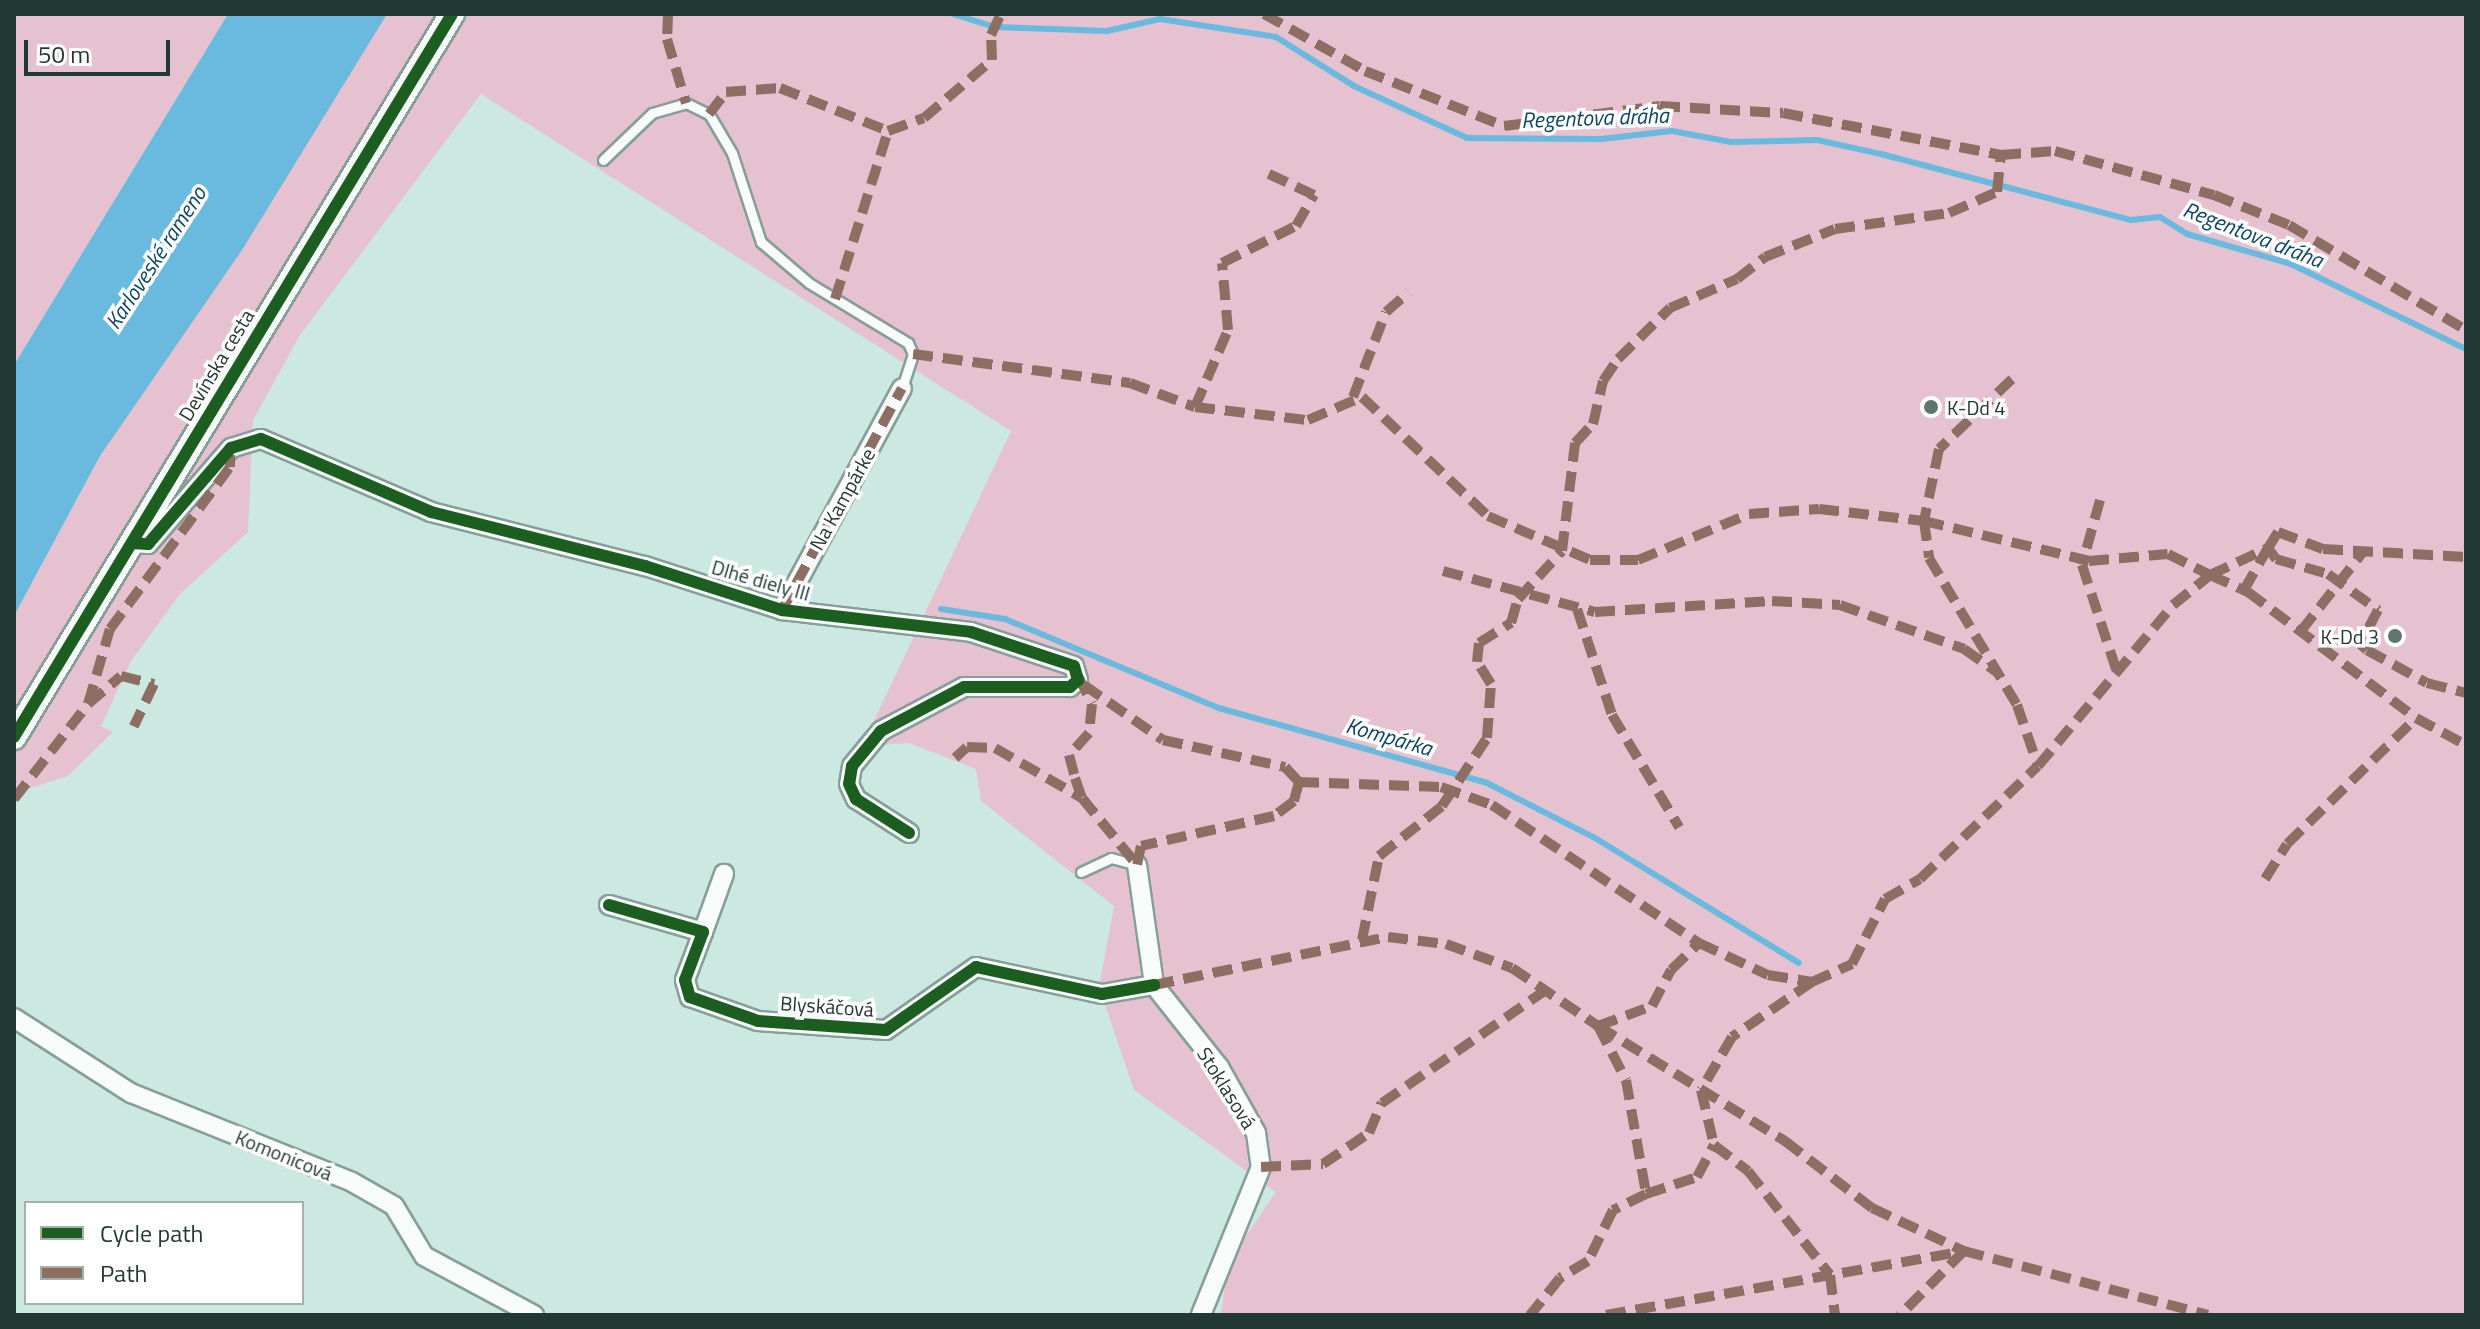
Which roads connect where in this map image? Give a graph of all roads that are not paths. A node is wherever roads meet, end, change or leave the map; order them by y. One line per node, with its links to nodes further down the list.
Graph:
1 (452, 14): 4 (street, Devínska cesta)
2 (603, 160): 3 (lane)
3 (902, 388): 5 (street, Na Kampárke)
4 (132, 543): 5 (street, Dlhé diely III); 6 (street, Devínska cesta)
5 (782, 610): 7 (street, Dlhé diely III)
6 (14, 737)
7 (909, 833)
8 (1137, 865): 9 (lane); 13 (street)
9 (1081, 872)
10 (724, 874): 12 (street, Blyskáčová)
11 (609, 905): 12 (street)
12 (703, 932): 13 (street, Blyskáčová)
13 (1154, 985): 16 (street, Stoklasová)
14 (14, 1018): 15 (street, Komonicová)
15 (534, 1315)
16 (1201, 1315)

